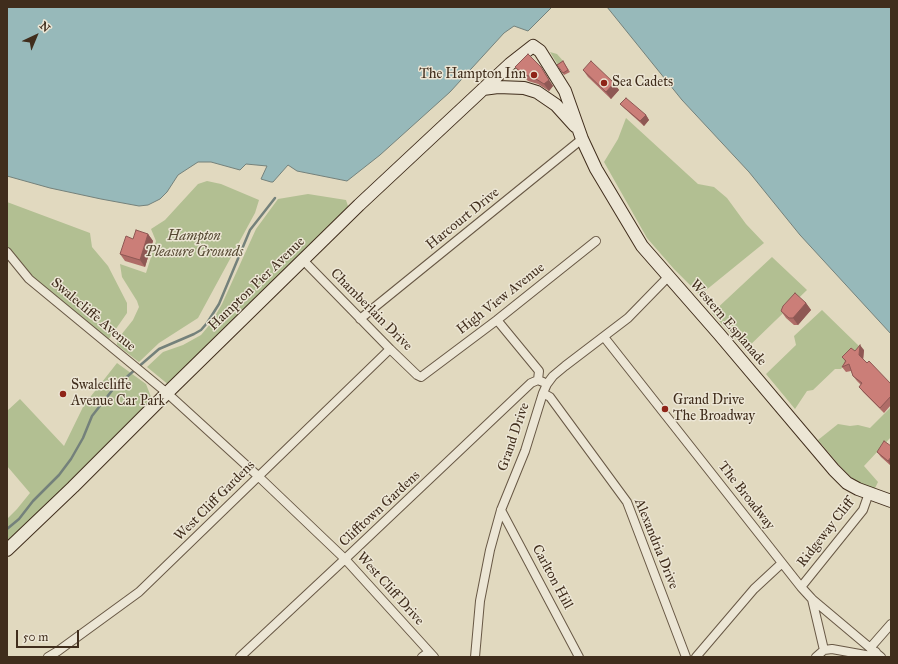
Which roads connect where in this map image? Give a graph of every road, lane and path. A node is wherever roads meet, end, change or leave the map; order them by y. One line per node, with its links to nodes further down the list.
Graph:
1 (534, 46): 2 (street, Hampton Pier Avenue); 5 (street, Western Esplanade)
2 (510, 64): 3 (street); 4 (street, Hampton Pier Avenue)
3 (507, 87): 4 (street, Western Esplanade); 6 (street, Western Esplanade)
4 (483, 89): 10 (street, Hampton Pier Avenue)
5 (565, 91): 6 (street); 7 (street, Western Esplanade)
6 (552, 102): 7 (street, Western Esplanade)
7 (581, 135): 11 (street, Western Esplanade); 12 (street, Harcourt Drive)
8 (596, 241): 13 (street, High View Avenue)
9 (7, 252): 19 (street, Swalecliffe Avenue)
10 (303, 260): 12 (street, Chamberlain Drive); 19 (street, Hampton Pier Avenue)
11 (668, 277): 14 (street, Grand Drive); 22 (street, Western Esplanade)
12 (360, 319): 15 (street, Chamberlain Drive)
13 (497, 320): 16 (street, High View Avenue); 17 (street)
14 (604, 337): 18 (street, Grand Drive); 27 (street, The Broadway)
15 (390, 349): 16 (street, Chamberlain Drive); 21 (street, West Cliff Gardens)
16 (421, 377)
17 (538, 380): 18 (street); 26 (street, Clifftown Gardens)
18 (547, 384): 20 (street, Grand Drive)
19 (167, 393): 21 (street, West Cliff Drive); 25 (street, Hampton Pier Avenue)
20 (543, 393): 24 (street, Grand Drive); 40 (street, Alexandria Drive)
21 (258, 476): 26 (street, West Cliff Drive); 33 (street, West Cliff Gardens)
22 (869, 493): 23 (street, Western Esplanade); 28 (street, Ridgeway Cliff)
23 (891, 501)
24 (501, 510): 38 (street, Grand Drive); 39 (street, Carlton Hill)
25 (7, 550)
26 (345, 559): 34 (street, West Cliff Drive); 36 (street, Clifftown Gardens)
27 (782, 563): 28 (street, The Broadway); 41 (street)
28 (800, 587): 29 (street, The Broadway)
29 (812, 599): 31 (street); 32 (street, The Broadway)
30 (891, 624): 32 (street)
31 (824, 650): 32 (street); 42 (street)
32 (876, 652)
33 (60, 654): 35 (street, West Cliff Gardens)
34 (431, 654): 37 (street)
35 (48, 657)
36 (240, 657)
37 (422, 657)
38 (475, 657)
39 (579, 657)
40 (686, 657)
41 (696, 657)
42 (816, 657)

